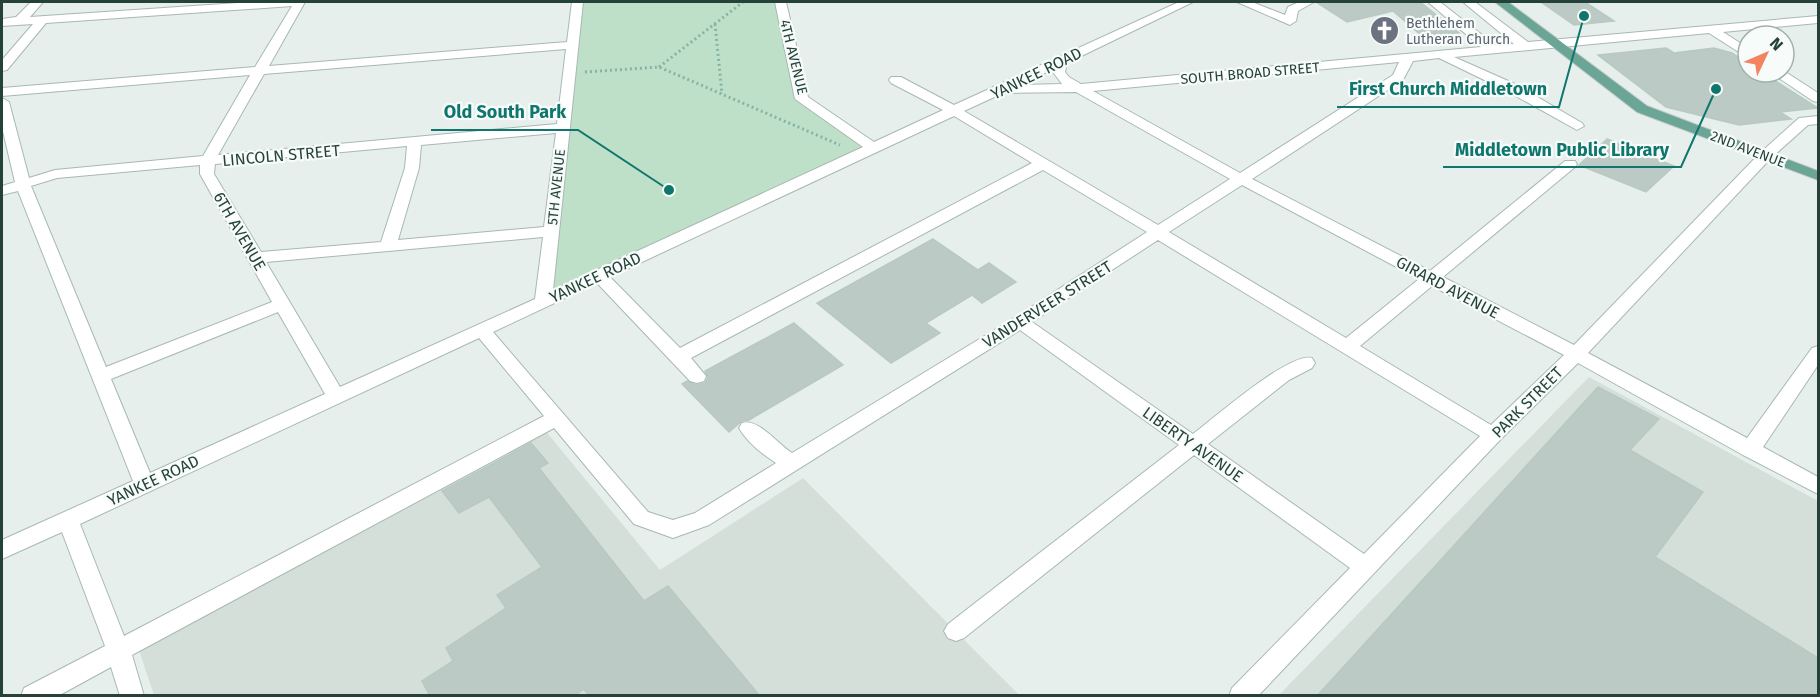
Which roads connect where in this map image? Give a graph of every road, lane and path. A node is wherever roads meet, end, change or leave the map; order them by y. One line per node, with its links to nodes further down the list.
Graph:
1 (37, 2): 15 (street)
2 (298, 2): 12 (street); 29 (street)
3 (578, 2): 20 (street, 5TH AVENUE)
4 (742, 2): 17 (path)
5 (780, 2): 44 (street, 4TH AVENUE)
6 (1187, 2): 26 (street, YANKEE ROAD)
7 (1243, 2): 8 (street)
8 (1308, 2)
9 (1433, 2): 23 (street)
10 (1468, 2): 22 (street)
11 (1501, 2): 19 (main road, 2ND AVENUE)
12 (249, 3): 13 (street)
13 (43, 19): 15 (street); 27 (street)
14 (1818, 19): 18 (street, SOUTH BROAD STREET)
15 (20, 20): 16 (street)
16 (2, 22)
17 (715, 23): 28 (path); 36 (path)
18 (1711, 29): 19 (street, SOUTH BROAD STREET); 21 (street)
19 (1558, 44): 22 (street, SOUTH BROAD STREET); 45 (main road, 2ND AVENUE)
20 (572, 45): 29 (street); 30 (street, 5TH AVENUE)
21 (1736, 46)
22 (1526, 47): 23 (street, SOUTH BROAD STREET)
23 (1493, 50): 24 (street, SOUTH BROAD STREET)
24 (1443, 55): 25 (street, SOUTH BROAD STREET); 41 (street)
25 (1407, 58): 33 (street, SOUTH BROAD STREET); 50 (street, VANDERVEER STREET)
26 (1061, 60): 33 (street); 34 (street, YANKEE ROAD)
27 (2, 67)
28 (659, 67): 30 (path); 36 (path)
29 (259, 72): 35 (street); 46 (street)
30 (569, 73): 42 (street, 5TH AVENUE)
31 (896, 80): 39 (street)
32 (1795, 84): 37 (street)
33 (1079, 88): 34 (street, SOUTH BROAD STREET); 50 (street, GIRARD AVENUE)
34 (1003, 89): 39 (street, YANKEE ROAD)
35 (2, 92)
36 (722, 94): 44 (path)
37 (1818, 98)
38 (2, 102): 51 (street)
39 (955, 111): 44 (street, YANKEE ROAD); 47 (street)
40 (1818, 120): 45 (street, PARK STREET)
41 (1577, 126)
42 (562, 128): 43 (street, LINCOLN STREET); 53 (street, 5TH AVENUE)
43 (414, 142): 46 (street, LINCOLN STREET); 55 (street)
44 (873, 148): 57 (street, YANKEE ROAD)
45 (1765, 156): 49 (main road, 2ND AVENUE); 65 (street, PARK STREET)
46 (208, 162): 51 (street, LINCOLN STREET); 56 (street, 6TH AVENUE)
47 (1042, 164): 54 (street); 66 (street)
48 (1570, 164): 58 (street)
49 (1818, 176)
50 (1241, 179): 54 (street, VANDERVEER STREET); 58 (street, GIRARD AVENUE)
51 (23, 184): 52 (street, LINCOLN STREET); 68 (street)
52 (2, 191)
53 (551, 231): 55 (street); 59 (street, 5TH AVENUE)
54 (1159, 232): 61 (street, VANDERVEER STREET); 63 (street)
55 (388, 246): 56 (street)
56 (256, 258): 60 (street, 6TH AVENUE)
57 (598, 275): 59 (street, YANKEE ROAD); 66 (street)
58 (1431, 278): 63 (street); 65 (street, GIRARD AVENUE)
59 (543, 301): 62 (street, YANKEE ROAD)
60 (283, 304): 68 (street); 70 (street, 6TH AVENUE)
61 (1020, 322): 74 (street, LIBERTY AVENUE); 76 (street, VANDERVEER STREET)
62 (482, 330): 70 (street, YANKEE ROAD); 71 (street)
63 (1347, 347): 73 (street)
64 (1818, 352): 75 (street)
65 (1575, 354): 73 (street, PARK STREET); 75 (street, GIRARD AVENUE)
66 (678, 357): 69 (street)
67 (1306, 363): 74 (street)
68 (100, 376): 77 (street)
69 (697, 376)
70 (335, 395): 77 (street, YANKEE ROAD)
71 (556, 418): 76 (street, VANDERVEER STREET); 83 (street)
72 (749, 428): 76 (street)
73 (1493, 435): 81 (street, PARK STREET)
74 (1194, 445): 81 (street, LIBERTY AVENUE); 82 (street)
75 (1750, 450): 78 (street, GIRARD AVENUE)
76 (791, 462)
77 (144, 484): 79 (street, YANKEE ROAD)
78 (1818, 486)
79 (68, 520): 80 (street, YANKEE ROAD); 83 (street)
80 (2, 550)
81 (1365, 566): 86 (street, PARK STREET)
82 (956, 631)
83 (119, 652): 84 (street); 85 (street)
84 (33, 696)
85 (132, 696)
86 (1241, 696)

